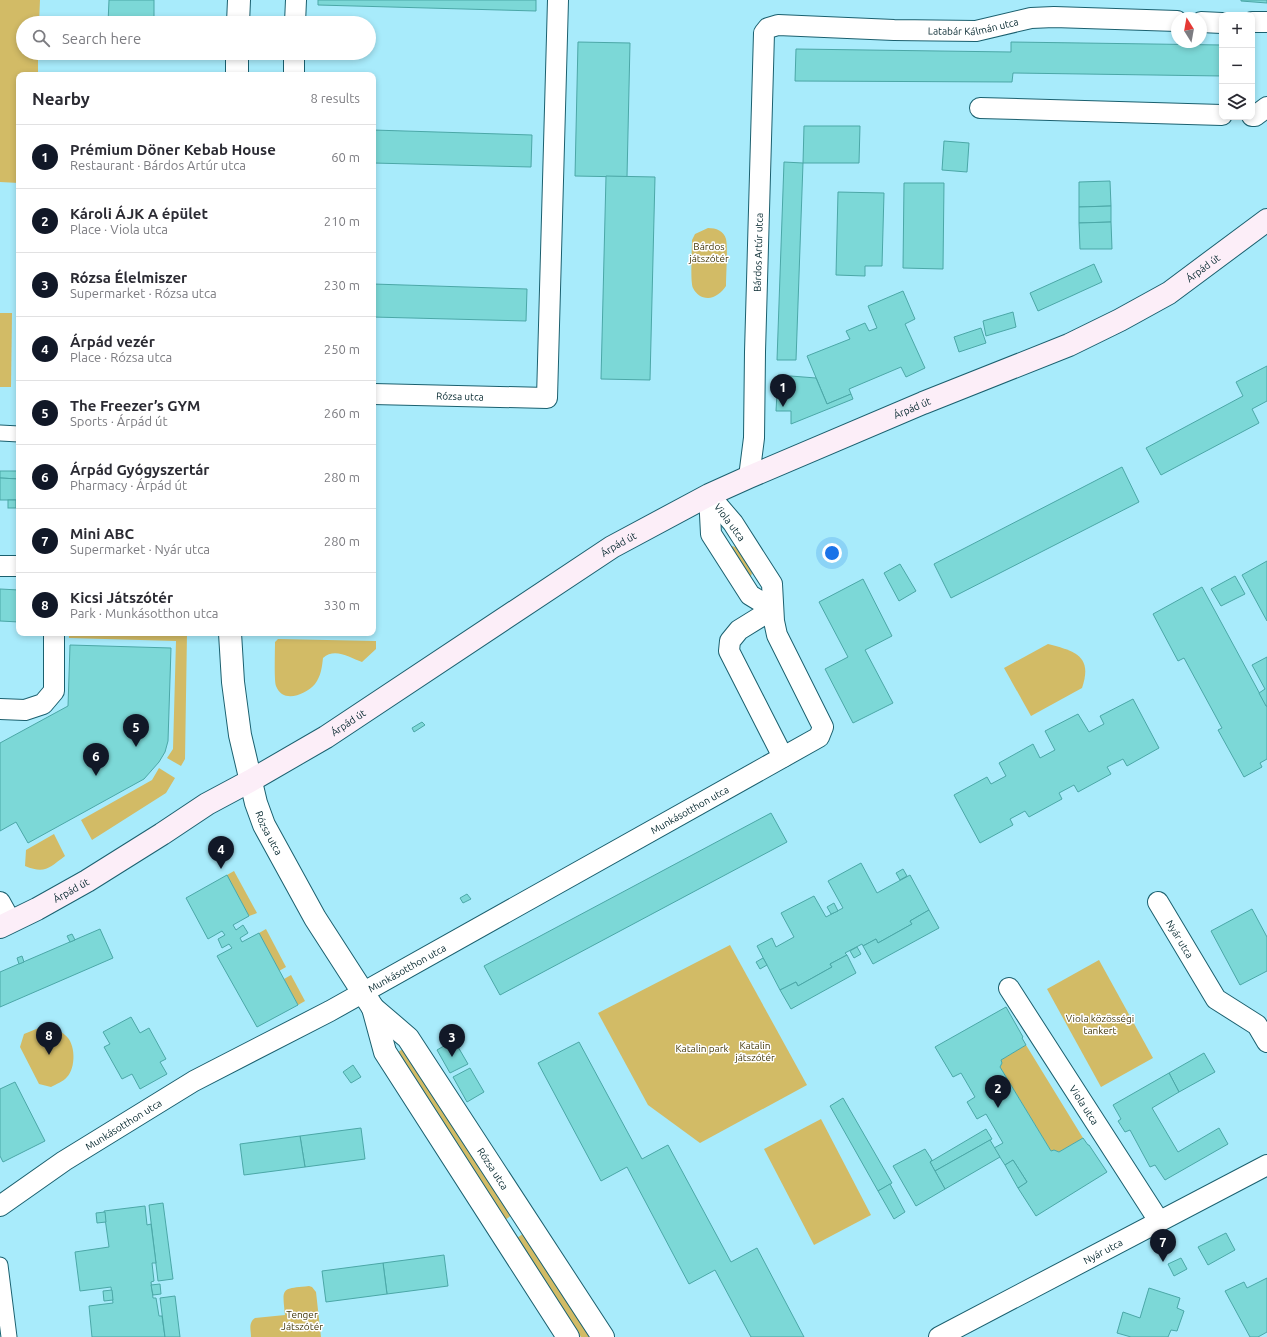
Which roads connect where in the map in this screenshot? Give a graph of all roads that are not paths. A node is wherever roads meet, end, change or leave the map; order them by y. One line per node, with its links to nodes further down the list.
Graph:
1 (239, 0): 4 (street)
2 (296, 0): 5 (street)
3 (558, 0): 21 (street, Rózsa utca)
4 (238, 16)
5 (295, 16)
6 (1171, 21): 11 (street, Latabár Kálmán utca)
7 (1207, 22): 8 (street)
8 (1219, 22)
9 (1255, 22): 10 (street)
10 (1267, 22)
11 (768, 28): 24 (street, Bárdos Artúr utca)
12 (237, 60): 14 (street)
13 (294, 60): 15 (street)
14 (237, 72)
15 (294, 72)
16 (1267, 107): 19 (street)
17 (980, 108): 18 (street)
18 (1219, 115)
19 (1255, 116)
20 (1267, 220): 24 (main road, Árpád út)
21 (376, 394)
22 (0, 434): 23 (street)
23 (16, 434)
24 (749, 477): 25 (main road, Árpád út)
25 (709, 495): 28 (street, Viola utca); 33 (main road, Árpád út)
26 (0, 566): 27 (street)
27 (16, 566)
28 (769, 612): 32 (street); 32 (street, Munkásotthon utca)
29 (54, 636): 31 (street)
30 (230, 636): 33 (street, Rózsa utca)
31 (0, 709)
32 (783, 757): 38 (street, Munkásotthon utca)
33 (250, 781): 36 (main road, Árpád út); 38 (street, Rózsa utca)
34 (0, 902): 36 (street)
35 (1158, 902): 39 (street, Nyár utca)
36 (6, 924)
37 (1009, 988): 42 (street, Viola utca)
38 (368, 1000): 41 (street, Munkásotthon utca); 45 (street, Rózsa utca); 46 (street, Rózsa utca)
39 (1267, 1042)
40 (1267, 1165): 42 (street, Nyár utca)
41 (0, 1206)
42 (1159, 1221): 47 (street, Nyár utca)
43 (0, 1265): 44 (street)
44 (9, 1337)
45 (568, 1337)
46 (603, 1337)
47 (939, 1337)

